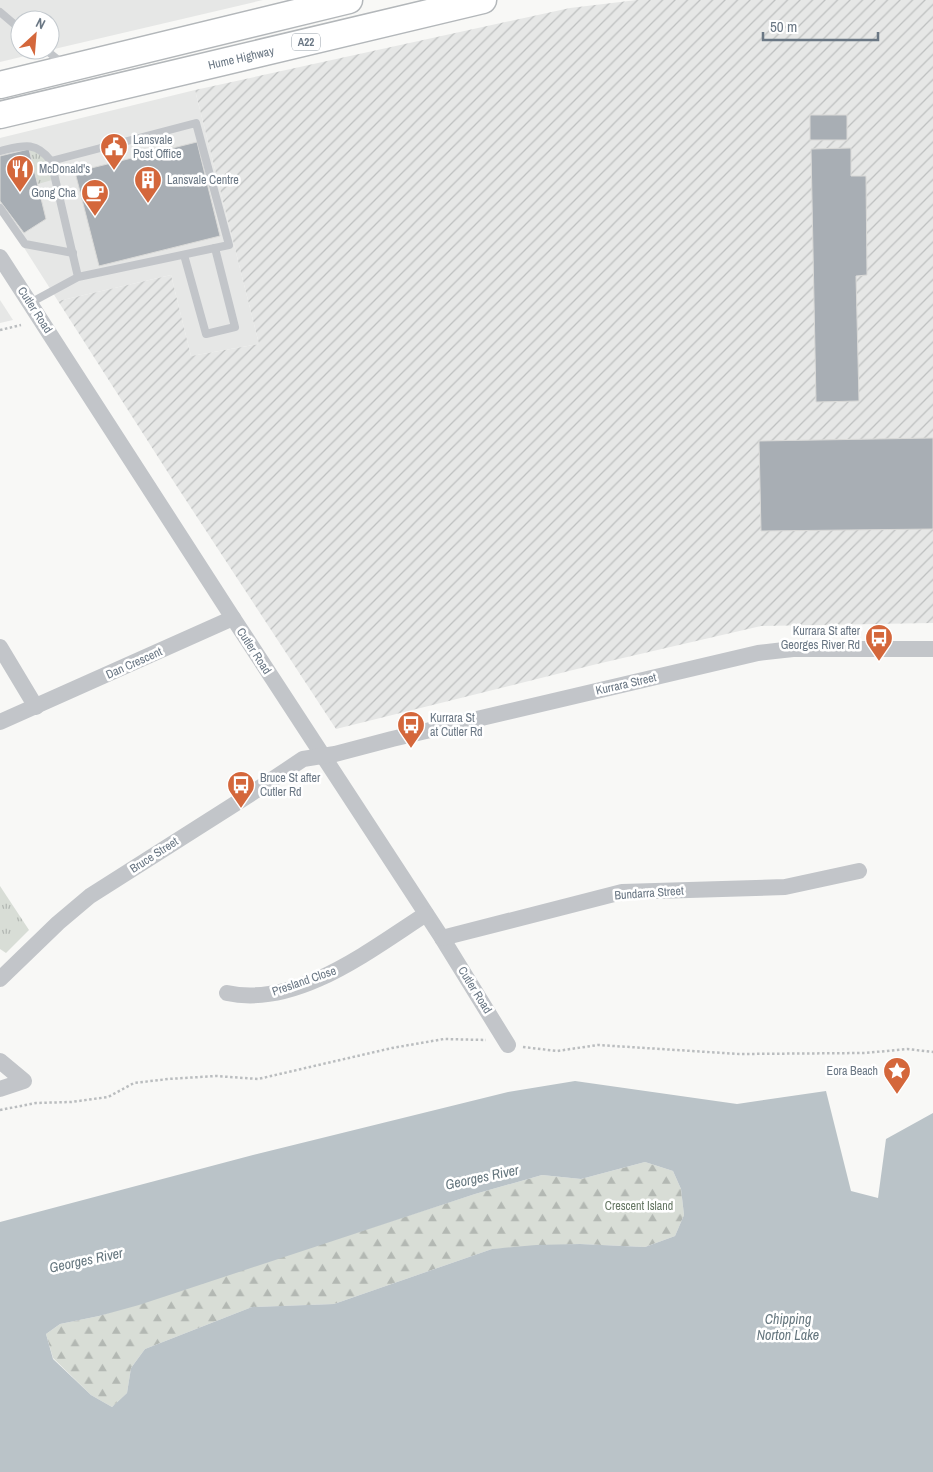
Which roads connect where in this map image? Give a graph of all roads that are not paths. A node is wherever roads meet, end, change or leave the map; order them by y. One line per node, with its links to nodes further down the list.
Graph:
1 (350, 0): 3 (highway, A22)
2 (483, 0): 9 (highway, Hume Highway / A22)
3 (318, 3): 7 (highway, A22)
4 (0, 12): 5 (lane)
5 (10, 20)
6 (59, 60): 7 (lane)
7 (69, 68): 8 (highway, A22)
8 (0, 85)
9 (0, 115)
10 (0, 151): 11 (lane)
11 (51, 161): 13 (lane); 14 (lane)
12 (0, 208): 14 (lane)
13 (215, 248): 15 (lane); 15 (lane)
14 (73, 253): 17 (lane)
15 (184, 255): 17 (lane)
16 (0, 256): 18 (street, Cutler Road)
17 (78, 277): 18 (lane)
18 (30, 303): 19 (street, Cutler Road)
19 (233, 618): 22 (street, Dan Crescent); 24 (street, Cutler Road)
20 (0, 646): 22 (street)
21 (933, 649): 24 (street, Kurrara Street)
22 (36, 707): 23 (street, Dan Crescent)
23 (0, 722)
24 (323, 755): 26 (street, Cutler Road); 28 (street, Bruce Street)
25 (859, 871): 27 (street, Bundarra Street)
26 (426, 914): 27 (street, Cutler Road); 29 (street, Presland Close)
27 (442, 938): 30 (street, Cutler Road)
28 (0, 978)
29 (227, 993)
30 (508, 1045)
31 (0, 1062): 32 (street)
32 (0, 1089)

